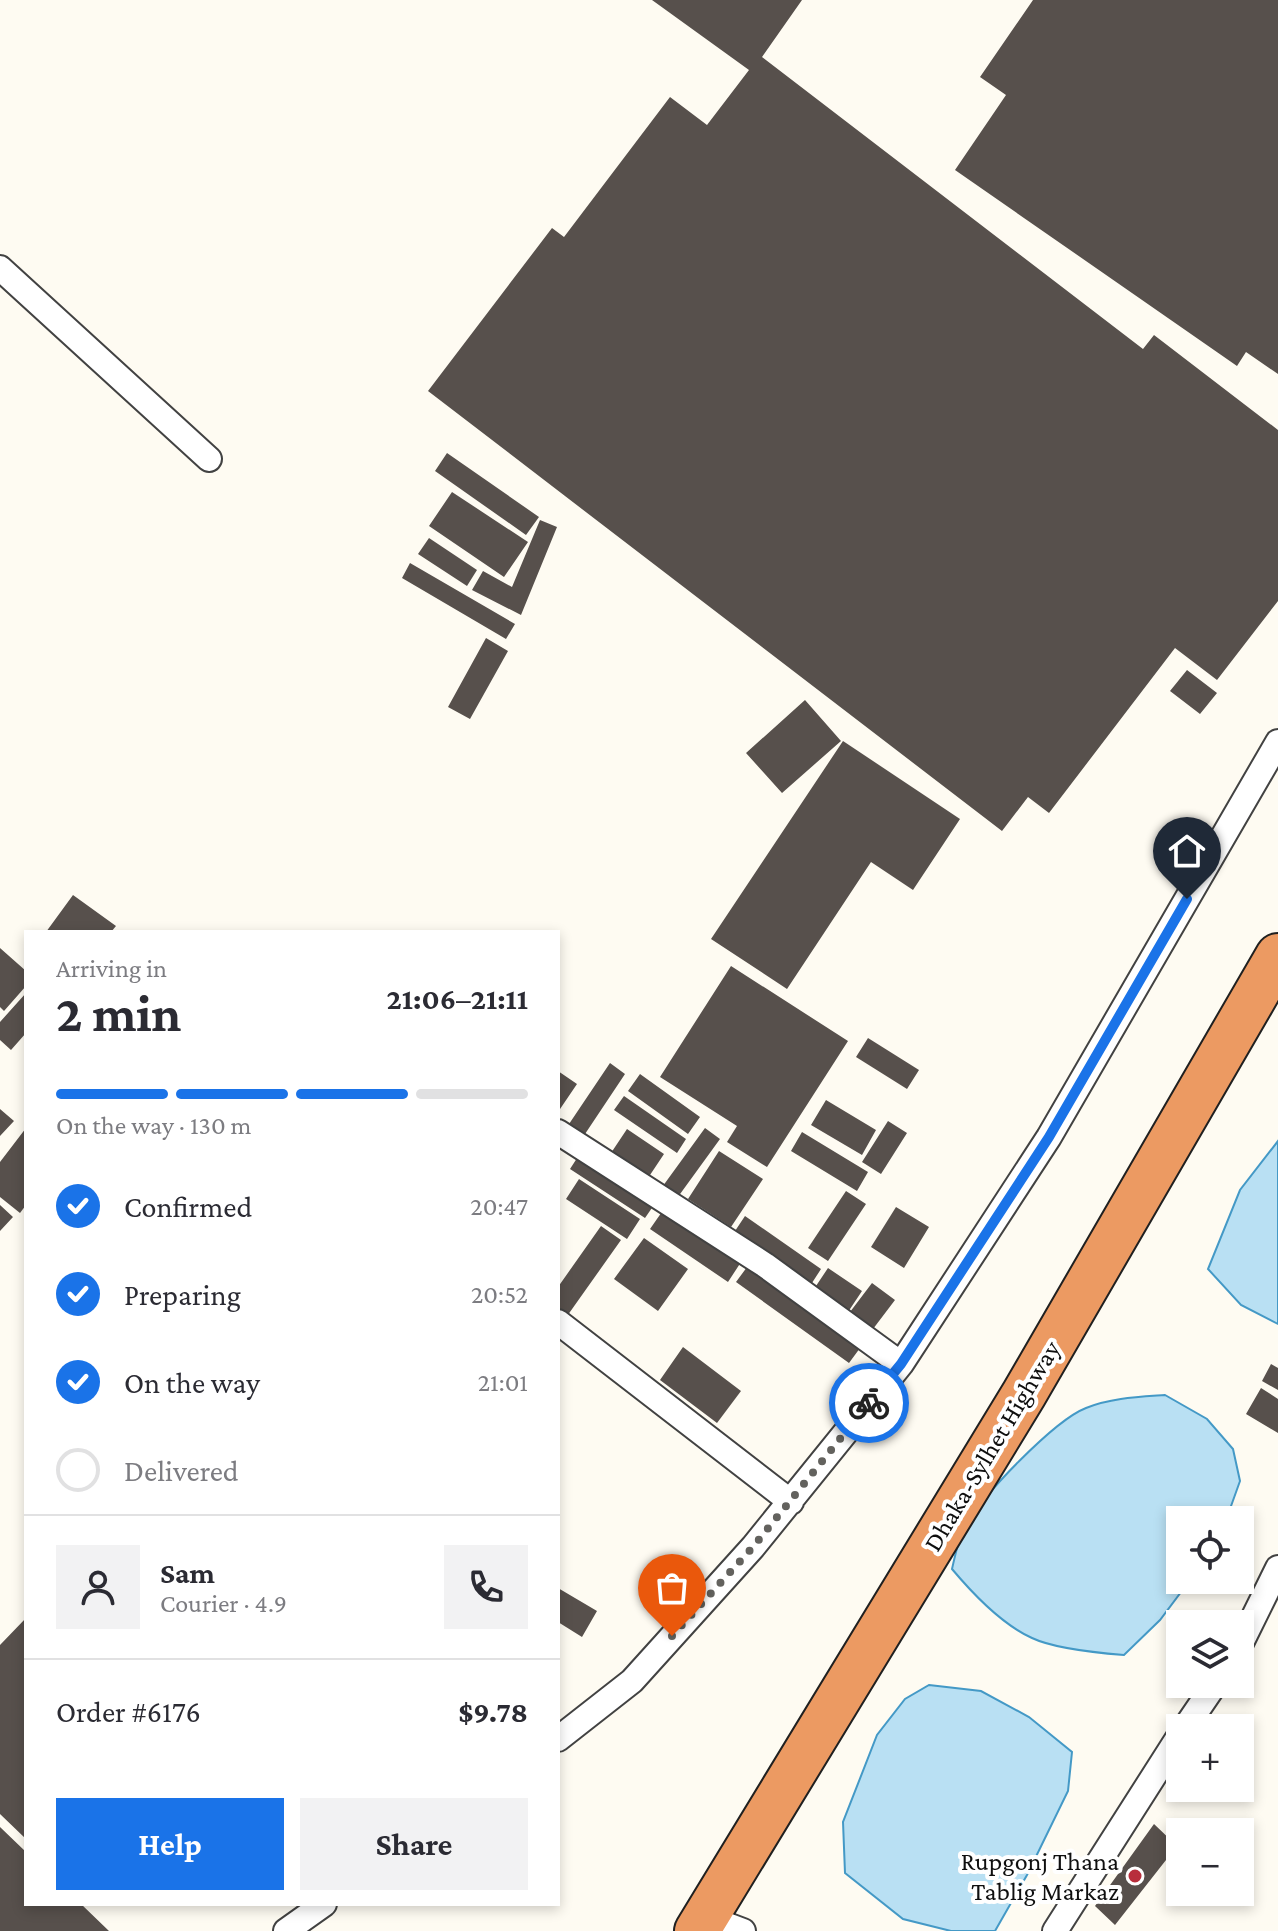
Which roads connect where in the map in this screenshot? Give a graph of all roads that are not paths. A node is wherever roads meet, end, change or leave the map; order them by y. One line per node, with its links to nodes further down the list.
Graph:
1 (0, 268): 2 (street)
2 (209, 459)
3 (1278, 742): 7 (street)
4 (1278, 956): 14 (highway, Dhaka-Sylhet Highway)
5 (560, 1133): 7 (street)
6 (560, 1324): 8 (street)
7 (901, 1364): 8 (street)
8 (791, 1502): 11 (street)
9 (1278, 1568): 10 (street)
10 (1254, 1617)
11 (560, 1737)
12 (1166, 1757): 16 (street)
13 (321, 1906): 15 (street)
14 (715, 1926)
15 (286, 1931)
16 (1055, 1931)

